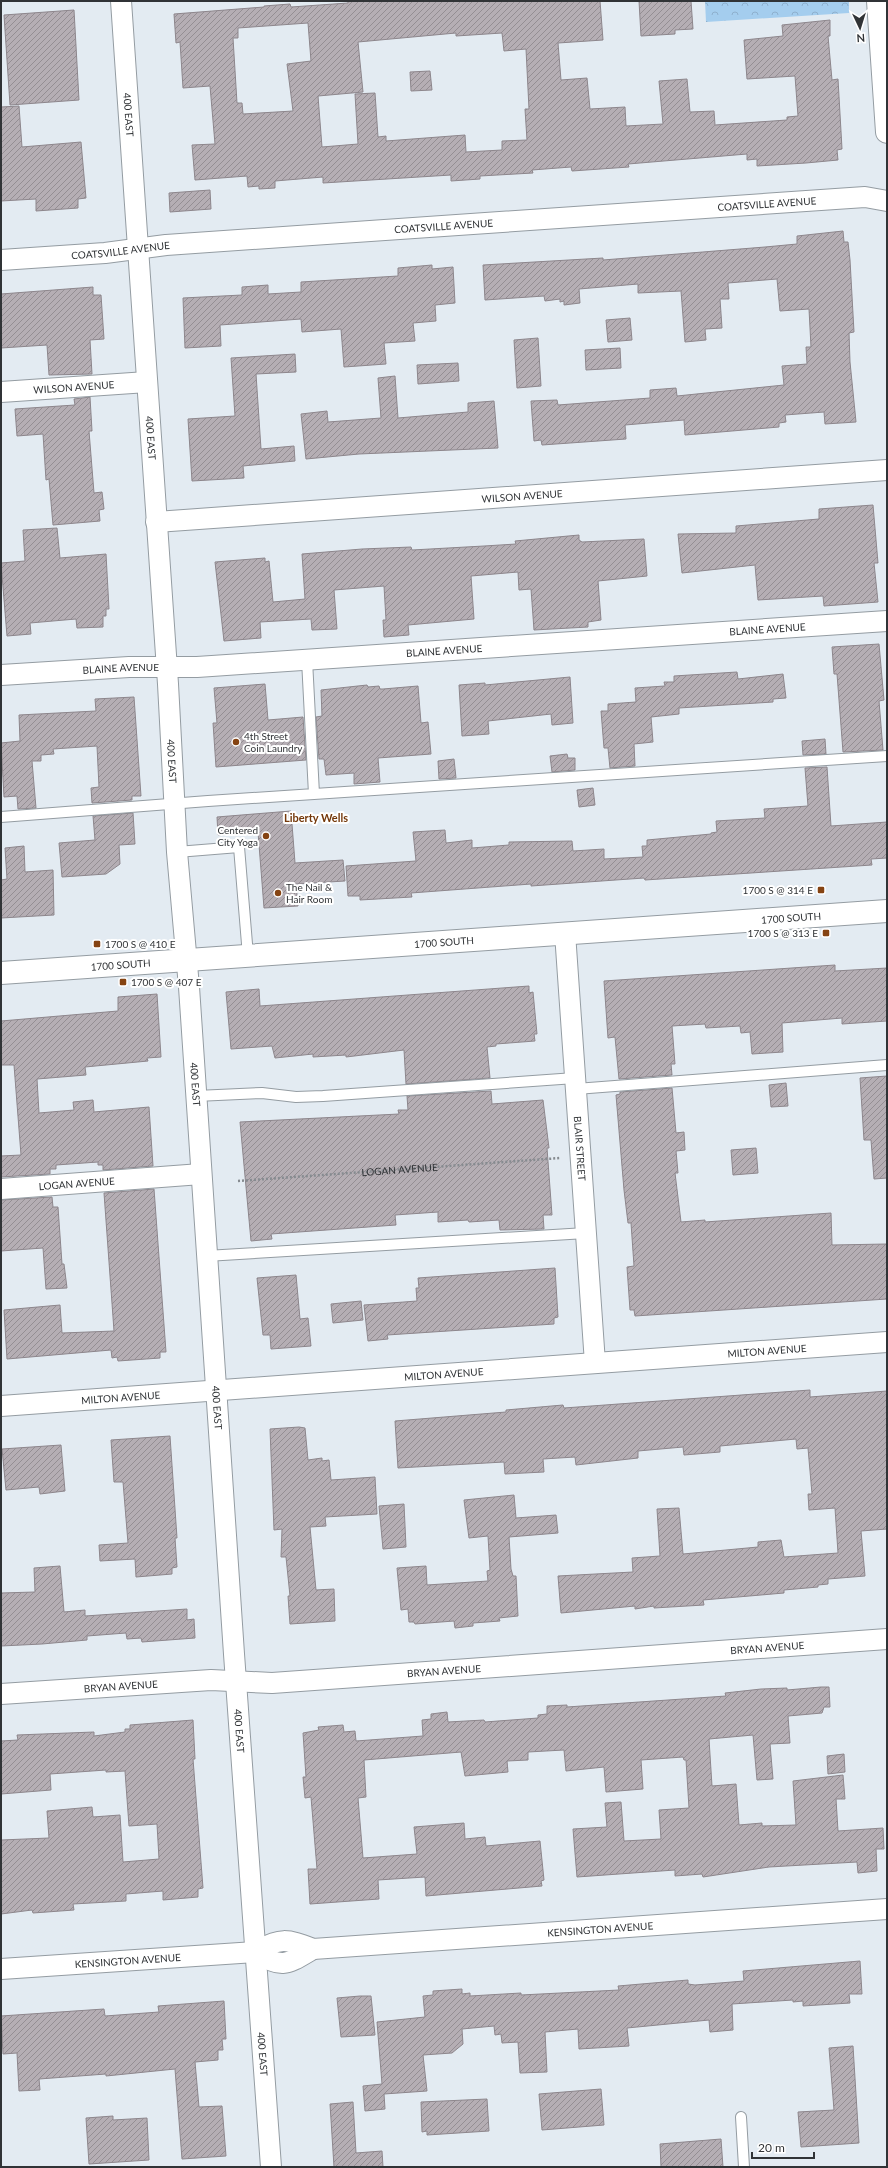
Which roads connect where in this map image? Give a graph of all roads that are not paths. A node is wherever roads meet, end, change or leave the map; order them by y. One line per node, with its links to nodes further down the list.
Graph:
1 (121, 1): 5 (street, 400 EAST)
2 (878, 1): 3 (street)
3 (887, 132)
4 (887, 200): 5 (street, COATSVILLE AVENUE)
5 (138, 248): 6 (street, COATSVILLE AVENUE); 7 (street, 400 EAST)
6 (1, 260)
7 (147, 382): 8 (street, WILSON AVENUE); 10 (street, 400 EAST)
8 (1, 392)
9 (887, 470): 10 (street, WILSON AVENUE)
10 (156, 522): 13 (street, 400 EAST)
11 (887, 621): 12 (street, BLAINE AVENUE)
12 (307, 660): 13 (street, BLAINE AVENUE); 16 (lane)
13 (166, 666): 14 (street, BLAINE AVENUE); 17 (street, 400 EAST)
14 (1, 675)
15 (887, 756): 16 (lane)
16 (314, 794): 17 (lane)
17 (176, 803): 18 (lane); 19 (street, 400 EAST)
18 (1, 817)
19 (177, 852): 22 (lane); 23 (street, 400 EAST)
20 (887, 911): 21 (street, 1700 SOUTH)
21 (565, 933): 22 (street, 1700 SOUTH); 26 (street, BLAIR STREET)
22 (248, 956): 23 (street, 1700 SOUTH)
23 (187, 960): 24 (street, 1700 SOUTH); 27 (street, 400 EAST)
24 (1, 973)
25 (887, 1065): 26 (lane)
26 (575, 1084): 27 (lane); 30 (street, BLAIR STREET)
27 (196, 1096): 28 (street, 400 EAST)
28 (201, 1174): 29 (street, LOGAN AVENUE); 31 (street, 400 EAST)
29 (1, 1188)
30 (586, 1233): 31 (lane); 33 (street, BLAIR STREET)
31 (206, 1256): 34 (street, 400 EAST)
32 (887, 1342): 33 (street, MILTON AVENUE)
33 (595, 1363): 34 (street, MILTON AVENUE)
34 (216, 1390): 35 (street, MILTON AVENUE); 37 (street, 400 EAST)
35 (1, 1406)
36 (887, 1639): 37 (street, BRYAN AVENUE)
37 (236, 1681): 38 (street, BRYAN AVENUE); 40 (street, 400 EAST)
38 (1, 1694)
39 (887, 1909): 40 (street, KENSINGTON AVENUE)
40 (255, 1952): 41 (street, KENSINGTON AVENUE); 43 (street, 400 EAST)
41 (1, 1969)
42 (741, 2117): 44 (lane)
43 (271, 2167)
44 (744, 2167)

